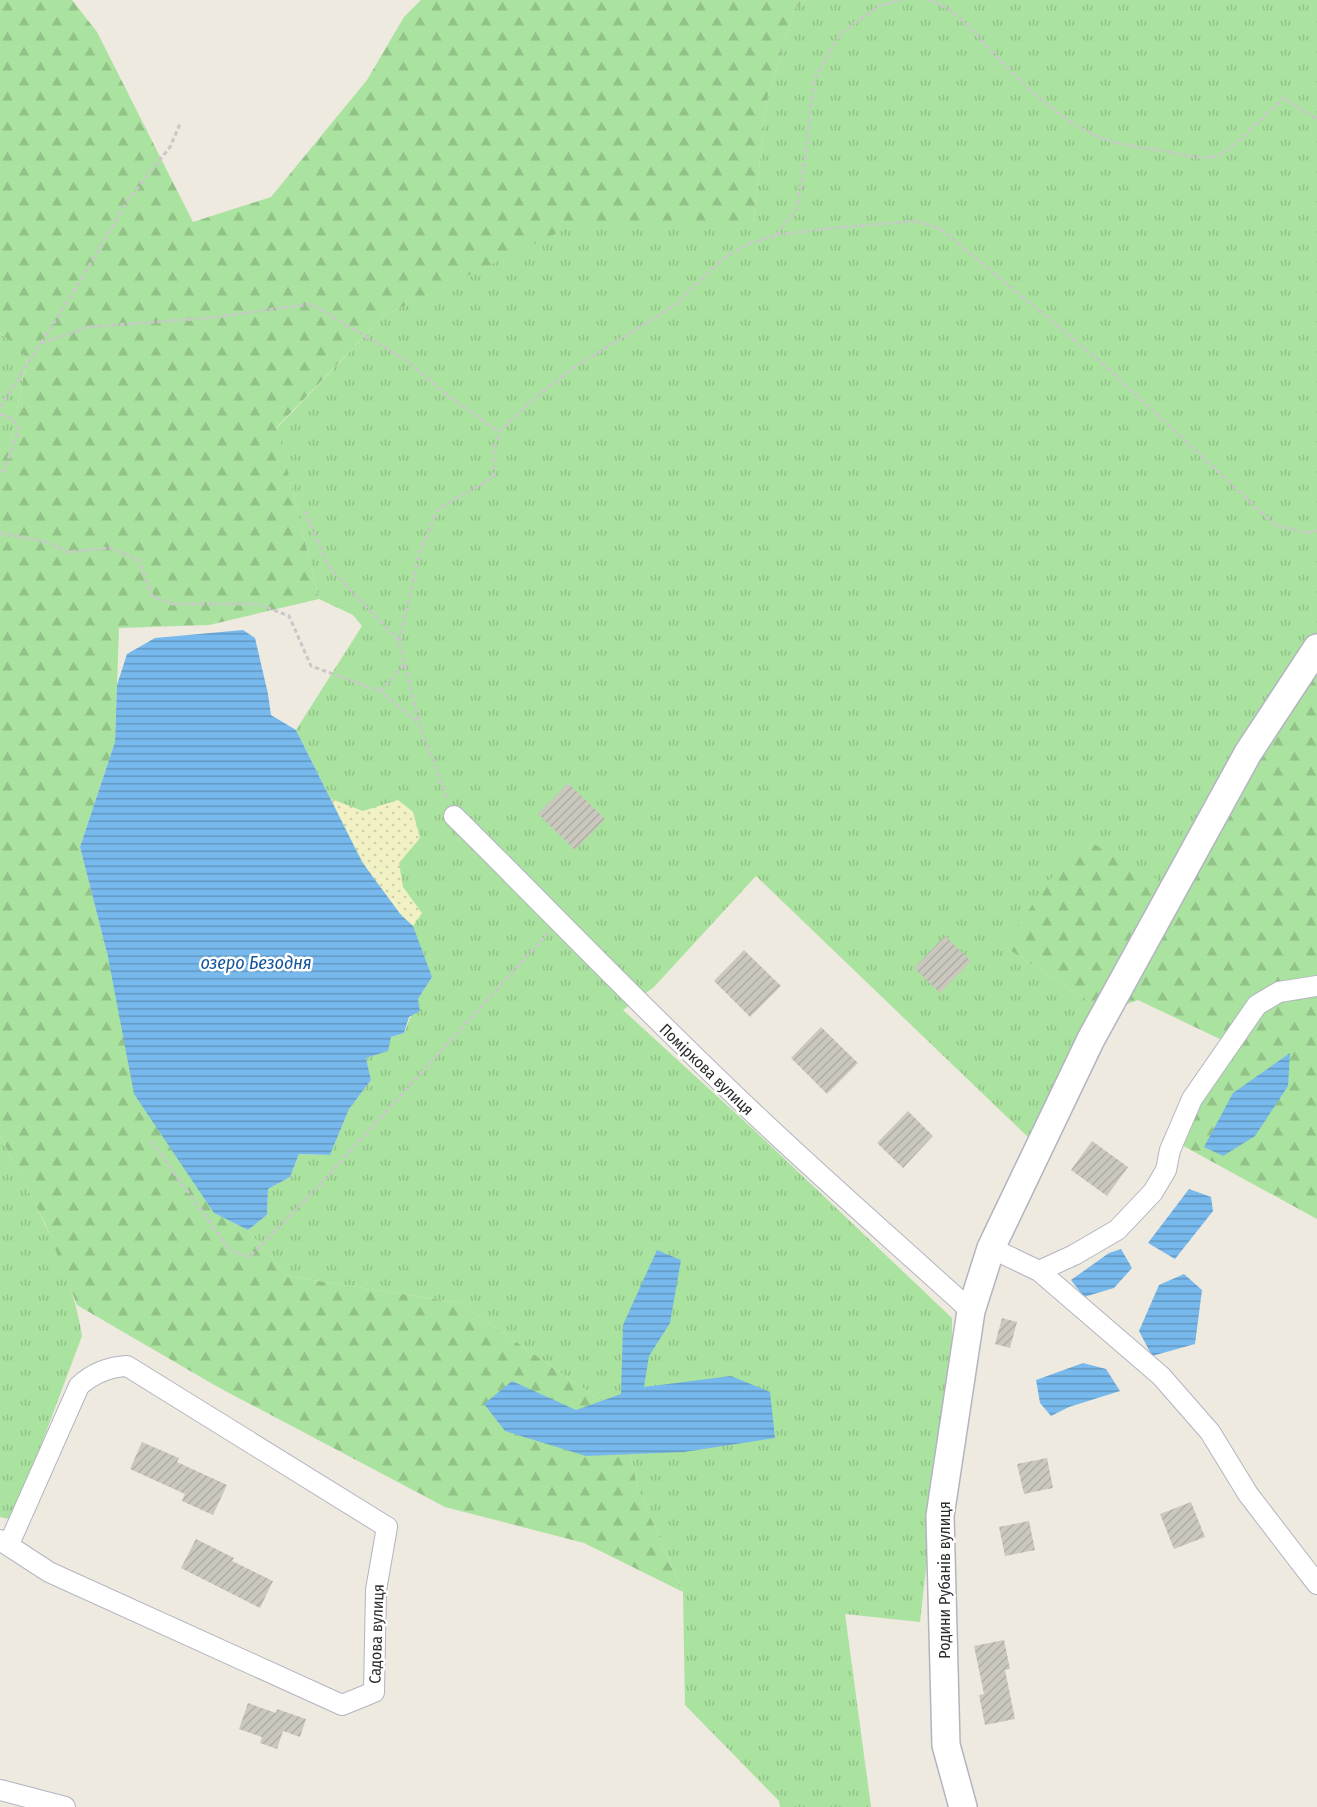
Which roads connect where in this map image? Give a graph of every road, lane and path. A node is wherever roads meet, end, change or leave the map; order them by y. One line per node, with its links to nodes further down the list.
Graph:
1 (902, 0): 5 (path)
2 (927, 0): 3 (path)
3 (1317, 119)
4 (180, 124): 6 (path)
5 (777, 235): 9 (path); 12 (path)
6 (40, 344): 7 (path); 9 (path)
7 (0, 407)
8 (0, 414): 10 (path)
9 (499, 432): 14 (path)
10 (0, 474)
11 (305, 511): 14 (path)
12 (1317, 531)
13 (0, 534): 17 (path)
14 (399, 641): 16 (path)
15 (1317, 648): 23 (street, Родини Рубанів вулиця)
16 (405, 663): 17 (path); 18 (path)
17 (380, 691): 18 (path)
18 (419, 723): 19 (path)
19 (454, 816): 20 (street, Поміркова вулиця)
20 (560, 920): 22 (path); 25 (street, Поміркова вулиця)
21 (1317, 986): 24 (street)
22 (151, 1141)
23 (991, 1248): 24 (street); 25 (street, Родини Рубанів вулиця)
24 (1039, 1271): 27 (street)
25 (971, 1311): 30 (street, Родини Рубанів вулиця)
26 (4, 1542): 26 (street, Садова вулиця)
27 (1317, 1584)
28 (0, 1790): 29 (street)
29 (65, 1807)
30 (963, 1807)

